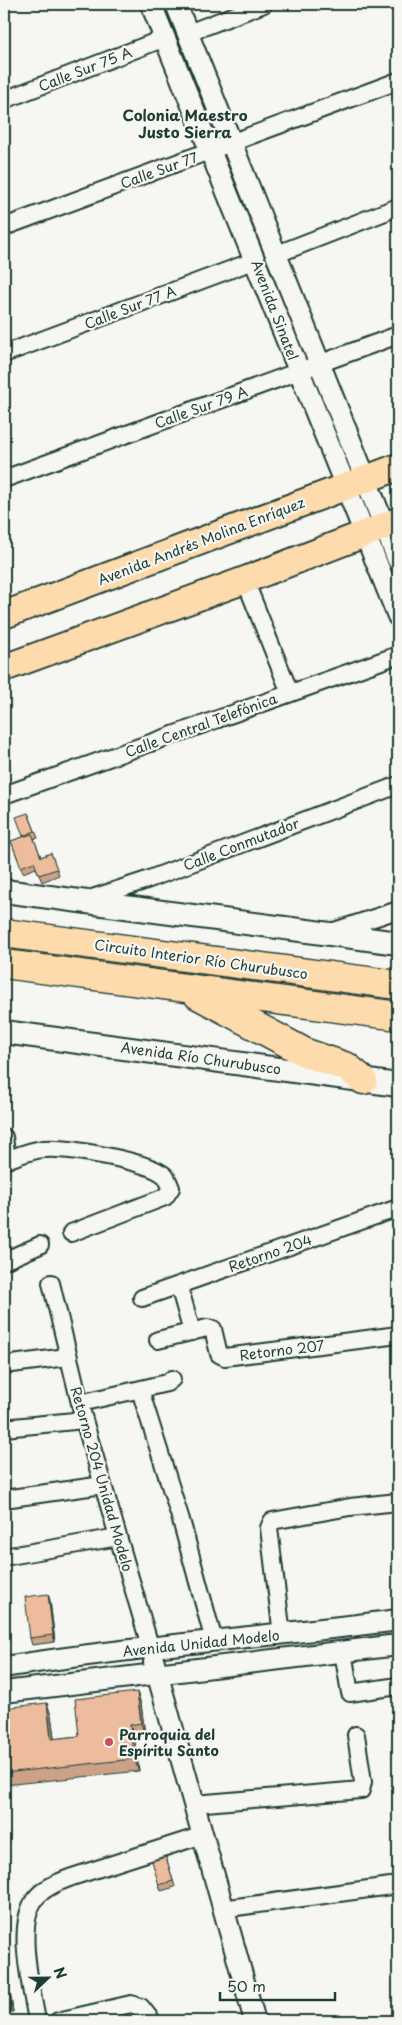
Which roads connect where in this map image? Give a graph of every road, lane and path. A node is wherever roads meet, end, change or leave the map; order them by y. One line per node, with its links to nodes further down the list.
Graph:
1 (151, 4): 5 (street, Avenida Sinatel)
2 (176, 4): 4 (street, Avenida Sinatel)
3 (264, 4): 4 (street)
4 (188, 33): 8 (street, Avenida Sinatel)
5 (165, 38): 7 (street, Calle Sur 75 A); 9 (street, Avenida Sinatel)
6 (398, 81): 8 (street, Calle Sur 77)
7 (4, 100)
8 (233, 143): 9 (street, Calle Sur 77); 12 (street, Avenida Sinatel)
9 (211, 151): 11 (street, Calle Sur 77); 13 (street, Avenida Sinatel)
10 (398, 208): 12 (street)
11 (4, 227)
12 (277, 254): 16 (street, Avenida Sinatel)
13 (256, 260): 15 (street, Calle Sur 77 A); 17 (street, Avenida Sinatel)
14 (398, 335): 16 (street, Calle Sur 79 A)
15 (4, 354)
16 (319, 364): 17 (street, Calle Sur 79 A); 20 (street, Avenida Sinatel)
17 (299, 371): 19 (street, Calle Sur 79 A); 20 (street, Avenida Sinatel)
18 (398, 467): 20 (main road, Avenida Andrés Molina Enríquez)
19 (4, 479)
20 (356, 483): 21 (street, Avenida Sinatel); 24 (main road, Avenida Andrés Molina Enríquez)
21 (382, 527): 22 (street, Avenida Sinatel); 23 (main road); 25 (street, Avenida Sinatel)
22 (398, 560)
23 (245, 580): 27 (main road); 28 (street)
24 (4, 615)
25 (398, 616)
26 (398, 656): 28 (street, Calle Central Telefónica)
27 (4, 668)
28 (290, 694): 30 (street, Calle Central Telefónica)
29 (398, 785): 32 (street, Calle Conmutador)
30 (4, 795)
31 (4, 891): 32 (main road)
32 (83, 901): 35 (main road)
33 (398, 910): 35 (street)
34 (4, 933): 38 (highway, Circuito Interior Río Churubusco)
35 (325, 934): 36 (main road)
36 (398, 943)
37 (4, 964): 39 (highway)
38 (398, 985)
39 (183, 987): 40 (highway); 42 (highway)
40 (398, 1016)
41 (4, 1032): 42 (main road, Avenida Río Churubusco)
42 (363, 1080): 43 (main road, Avenida Río Churubusco)
43 (398, 1085)
44 (4, 1137): 45 (street)
45 (6, 1160): 47 (street)
46 (398, 1208): 51 (street, Retorno 204)
47 (71, 1233)
48 (40, 1245): 49 (street)
49 (4, 1261)
50 (51, 1283): 56 (street, Retorno 204 Unidad Modelo)
51 (179, 1286): 52 (street, Retorno 204); 53 (street)
52 (142, 1298)
53 (192, 1332): 54 (street, Retorno 207); 55 (street, Retorno 207)
54 (398, 1335)
55 (158, 1340)
56 (67, 1358): 57 (street); 60 (street, Retorno 204 Unidad Modelo)
57 (4, 1365)
58 (172, 1379): 59 (street)
59 (140, 1390): 60 (street); 70 (street)
60 (80, 1403): 61 (street, Retorno 204 Unidad Modelo)
61 (84, 1420): 62 (street); 63 (street, Retorno 204 Unidad Modelo)
62 (4, 1428)
63 (103, 1485): 64 (street); 66 (street, Retorno 204 Unidad Modelo)
64 (4, 1497)
65 (398, 1502): 69 (street)
66 (118, 1537): 67 (street); 72 (street, Retorno 204 Unidad Modelo)
67 (4, 1557)
68 (398, 1620): 69 (street, Avenida Unidad Modelo)
69 (282, 1635): 70 (street, Avenida Unidad Modelo)
70 (214, 1641): 72 (street, Avenida Unidad Modelo)
71 (398, 1644): 73 (street, Avenida Unidad Modelo)
72 (150, 1646): 74 (street, Avenida Unidad Modelo); 75 (street, Retorno 204 Unidad Modelo)
73 (343, 1652): 75 (street, Avenida Unidad Modelo); 76 (street)
74 (4, 1667)
75 (156, 1674): 77 (street, Avenida Unidad Modelo); 79 (street, Retorno 204 Unidad Modelo)
76 (398, 1686)
77 (4, 1692)
78 (356, 1735): 79 (street)
79 (194, 1804): 80 (street, Retorno 204 Unidad Modelo)
80 (204, 1835): 82 (street, Retorno 204 Unidad Modelo); 83 (street)
81 (398, 1885): 82 (street)
82 (222, 1909): 86 (street, Retorno 204 Unidad Modelo)
83 (37, 2021)
84 (58, 2021): 85 (street)
85 (152, 2021)
86 (255, 2021)

